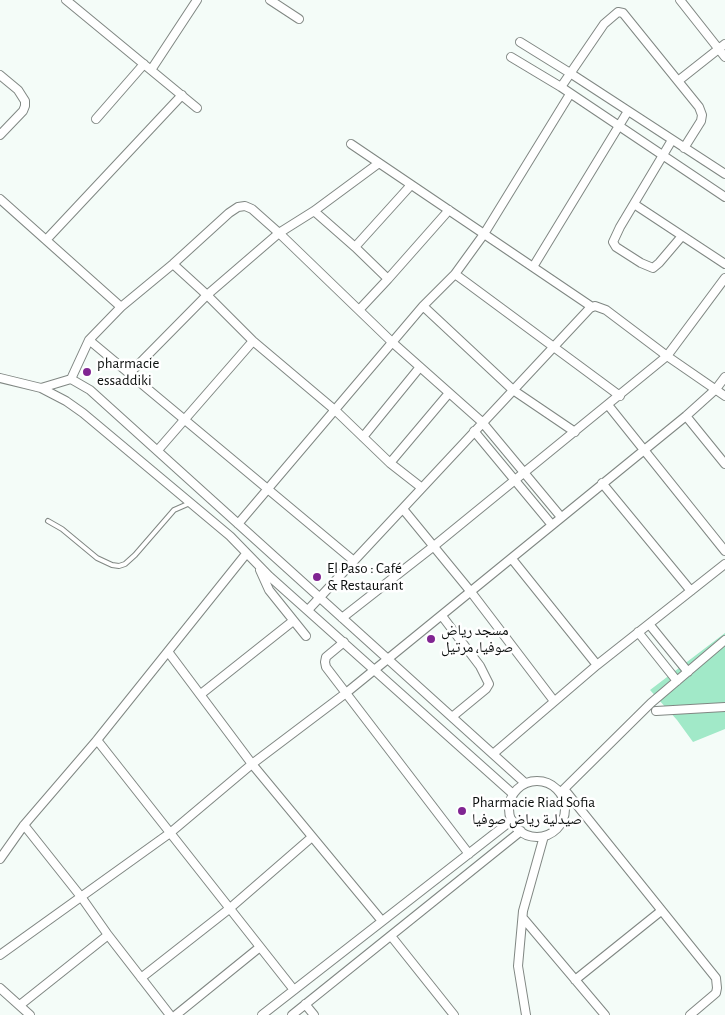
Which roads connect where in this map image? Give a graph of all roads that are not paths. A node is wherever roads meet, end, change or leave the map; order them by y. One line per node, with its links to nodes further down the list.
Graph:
1 (197, 0): 11 (street)
2 (270, 0): 5 (street)
3 (680, 0): 7 (street)
4 (68, 1): 10 (street)
5 (299, 19)
6 (520, 42): 12 (street)
7 (722, 47): 9 (street); 14 (street)
8 (511, 57): 15 (street)
9 (725, 57)
10 (144, 64): 11 (street); 20 (street)
11 (151, 70): 17 (street)
12 (570, 73): 14 (street); 15 (street); 19 (street)
13 (0, 75): 22 (street)
14 (678, 81): 25 (street)
15 (561, 87): 16 (street)
16 (570, 94): 21 (street); 36 (street)
17 (182, 95): 18 (street); 38 (street)
18 (197, 108)
19 (628, 111): 21 (street); 23 (street)
20 (96, 119)
21 (620, 126): 26 (street); 42 (street)
22 (0, 135)
23 (672, 140): 25 (street); 26 (street)
24 (351, 144): 27 (street)
25 (684, 148): 28 (street)
26 (664, 156): 30 (street); 32 (street)
27 (379, 163): 29 (street); 34 (street)
28 (725, 174)
29 (411, 185): 33 (street); 39 (street)
30 (725, 196)
31 (0, 199): 38 (street)
32 (634, 204): 37 (street); 37 (street)
33 (448, 210): 36 (street); 45 (street)
34 (314, 211): 35 (street); 39 (street)
35 (279, 233): 40 (street); 46 (street); 50 (street)
36 (484, 234): 42 (street); 43 (street)
37 (682, 236): 41 (street)
38 (46, 240): 48 (street)
39 (355, 247): 45 (street)
40 (173, 264): 46 (street); 48 (street)
41 (725, 264)
42 (533, 267): 49 (street)
43 (455, 274): 47 (street); 54 (street)
44 (725, 278): 55 (street)
45 (388, 279): 50 (street)
46 (207, 295): 52 (street); 57 (street)
47 (423, 306): 53 (street); 63 (street)
48 (121, 307): 51 (street)
49 (592, 307): 54 (street); 55 (street)
50 (359, 310): 53 (street)
51 (89, 340): 57 (street); 60 (street)
52 (253, 341): 68 (street); 70 (street)
53 (393, 343): 56 (street); 68 (street)
54 (554, 347): 63 (street); 65 (street)
55 (667, 356): 62 (street); 65 (street)
56 (420, 367): 64 (street); 74 (street)
57 (129, 374): 70 (street)
58 (725, 377): 62 (street)
59 (0, 378): 61 (street)
60 (71, 379): 61 (street); 75 (street)
61 (41, 388): 84 (street)
62 (716, 389): 66 (street); 69 (street)
63 (513, 390): 71 (street); 73 (street)
64 (448, 393): 71 (street); 77 (street)
65 (620, 396): 67 (street)
66 (725, 396)
67 (608, 405): 73 (street); 76 (street)
68 (336, 411): 74 (street); 83 (street)
69 (686, 416): 76 (street); 78 (street)
70 (184, 420): 75 (street); 83 (street)
71 (482, 422): 72 (street); 79 (street)
72 (474, 431): 80 (street); 82 (street)
73 (575, 432): 79 (street)
74 (363, 437): 77 (street)
75 (158, 450): 88 (street)
76 (645, 450): 81 (street); 91 (street)
77 (390, 463): 82 (street)
78 (725, 464)
79 (524, 472): 80 (street); 86 (street)
80 (515, 480): 89 (street); 90 (street)
81 (602, 483): 86 (street); 97 (street)
82 (422, 488): 85 (street)
83 (268, 490): 88 (street); 94 (street)
84 (190, 503): 87 (lane); 92 (street)
85 (403, 509): 90 (street); 94 (street)
86 (561, 517): 89 (street)
87 (48, 521)
88 (238, 524): 99 (street)
89 (552, 525): 93 (street)
90 (434, 546): 98 (street); 102 (street)
91 (725, 551)
92 (246, 554): 96 (street); 109 (street)
93 (512, 559): 98 (street); 111 (street)
94 (354, 560): 99 (street)
95 (725, 564): 97 (street)
96 (258, 566): 100 (street); 103 (street)
97 (691, 591): 104 (street)
98 (471, 592): 101 (street); 117 (street)
99 (320, 597): 100 (street); 102 (street)
100 (308, 610): 108 (street)
101 (442, 616): 110 (street); 120 (street)
102 (342, 618): 110 (street)
103 (294, 621): 106 (street); 116 (street)
104 (649, 624): 105 (street); 113 (street)
105 (638, 632): 111 (street); 114 (street)
106 (306, 636)
107 (725, 640): 113 (street)
108 (344, 642): 112 (street); 115 (street)
109 (169, 653): 116 (street); 121 (street)
110 (387, 660): 112 (street); 120 (street)
111 (597, 665): 117 (street)
112 (373, 670): 115 (street); 126 (street)
113 (688, 672): 114 (street)
114 (677, 681): 125 (street)
115 (346, 693): 123 (street); 133 (street)
116 (201, 694): 123 (street)
117 (554, 701): 122 (street)
118 (725, 707): 119 (street)
119 (656, 710)
120 (452, 717): 122 (street)
121 (97, 740): 128 (street); 130 (street)
122 (493, 754): 124 (street)
123 (252, 764): 130 (street); 132 (street)
124 (525, 783): 125 (street); 126 (street)
125 (562, 791): 131 (street); 137 (street)
126 (514, 794): 127 (street)
127 (512, 820): 129 (street); 133 (street)
128 (24, 825): 134 (street); 135 (street)
129 (521, 832): 131 (street); 141 (street)
130 (170, 833): 135 (street); 136 (street)
131 (544, 836): 138 (street)
132 (312, 837): 136 (street); 139 (street)
133 (469, 854): 139 (street)
134 (0, 858)
135 (82, 898): 140 (street); 143 (street)
136 (228, 908): 142 (street); 144 (street)
137 (661, 912): 145 (street); 159 (street)
138 (523, 918): 145 (street); 157 (street)
139 (382, 921): 147 (street)
140 (108, 935): 144 (street); 149 (street)
141 (391, 936): 148 (street); 156 (street)
142 (260, 947): 147 (street); 152 (street)
143 (0, 956)
144 (141, 978): 151 (street)
145 (575, 980): 158 (street)
146 (0, 988): 149 (street)
147 (294, 990): 153 (street)
148 (305, 1004): 154 (street); 155 (street)
149 (20, 1005): 150 (street)
150 (30, 1015)
151 (170, 1015)
152 (176, 1015)
153 (262, 1015)
154 (292, 1015)
155 (314, 1015)
156 (454, 1015)
157 (526, 1015)
158 (605, 1015)
159 (690, 1015)

